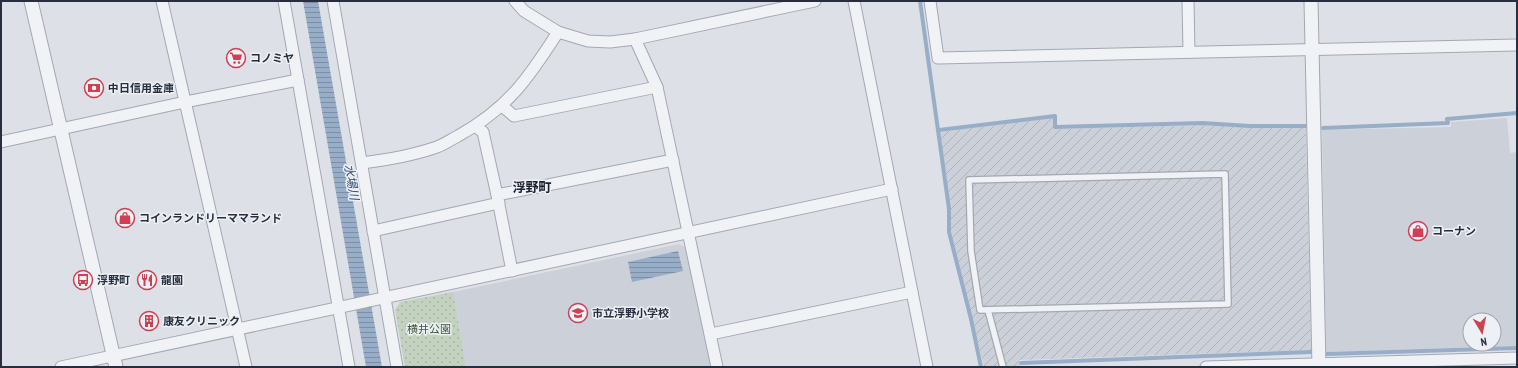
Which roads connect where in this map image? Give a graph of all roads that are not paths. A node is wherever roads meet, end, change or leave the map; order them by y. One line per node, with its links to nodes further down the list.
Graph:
1 (31, 1): 21 (street)
2 (162, 1): 18 (street)
3 (284, 1): 16 (street)
4 (334, 1): 24 (street)
5 (515, 1): 11 (street)
6 (815, 1): 12 (street)
7 (854, 1): 25 (street)
8 (930, 1): 15 (street)
9 (1188, 1): 15 (street)
10 (1311, 1): 14 (street)
11 (558, 32): 12 (street); 19 (street)
12 (635, 39): 17 (street)
13 (1517, 46): 14 (street)
14 (1312, 50): 15 (street); 38 (street)
15 (1189, 52)
16 (298, 80): 18 (street); 32 (street)
17 (657, 87): 19 (street); 23 (street)
18 (185, 102): 21 (street); 34 (street)
19 (502, 106): 20 (street)
20 (475, 126): 24 (street); 26 (street)
21 (61, 130): 22 (street); 37 (street)
22 (1, 142)
23 (673, 160): 26 (street); 28 (street)
24 (362, 163): 27 (street)
25 (892, 189): 28 (street); 30 (street)
26 (498, 199): 27 (street); 29 (street)
27 (373, 230): 31 (street)
28 (689, 233): 29 (street); 35 (street)
29 (512, 271): 31 (street)
30 (912, 292): 35 (street); 44 (street)
31 (382, 299): 32 (street); 42 (street)
32 (342, 308): 34 (street); 41 (street)
33 (988, 310): 33 (lane); 45 (lane)
34 (237, 330): 37 (street); 40 (street)
35 (711, 334): 43 (street)
36 (1517, 358): 38 (street)
37 (114, 361): 39 (street)
38 (1319, 365): 46 (street)
39 (61, 367)
40 (246, 367)
41 (349, 367)
42 (397, 367)
43 (717, 367)
44 (927, 367)
45 (1003, 367)
46 (1206, 367)

